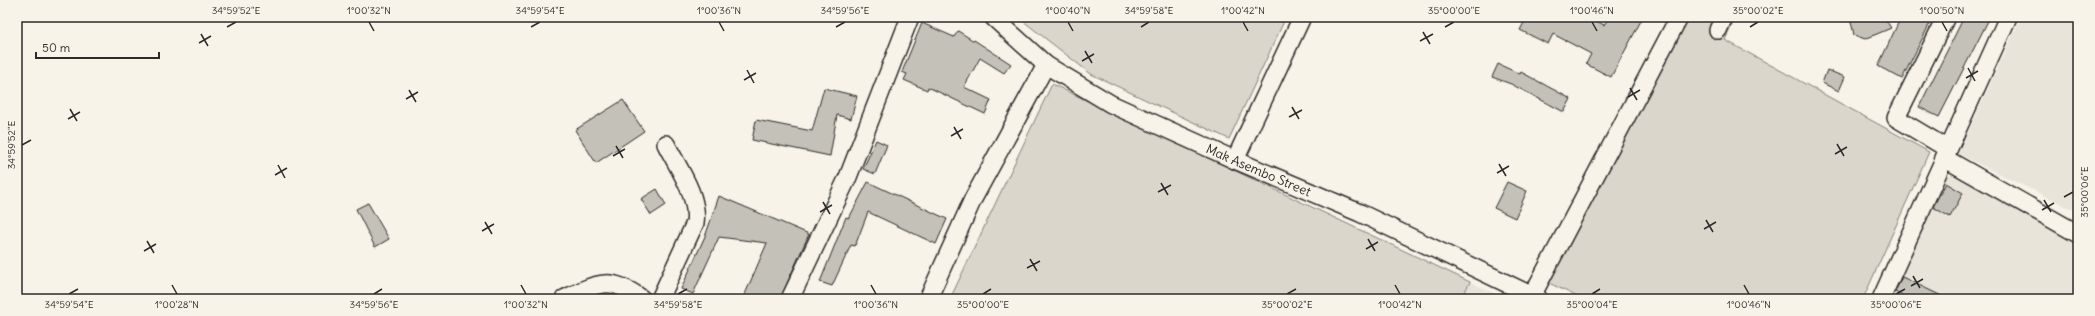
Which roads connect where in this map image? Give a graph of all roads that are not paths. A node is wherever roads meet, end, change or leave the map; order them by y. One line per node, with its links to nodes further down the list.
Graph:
1 (910, 17): 16 (street)
2 (993, 17): 7 (street, Mak Asembo Street)
3 (1302, 17): 10 (street)
4 (1679, 17): 12 (street)
5 (1946, 17): 9 (street)
6 (2008, 17): 9 (street)
7 (1046, 65): 10 (street, Mak Asembo Street); 17 (street)
8 (666, 144): 15 (street)
9 (1946, 154): 11 (street); 18 (street)
10 (1235, 160): 12 (street, Mak Asembo Street)
11 (2078, 234)
12 (1535, 297)
13 (564, 299): 14 (street)
14 (642, 299)
15 (660, 299)
16 (790, 299)
17 (928, 299)
18 (1881, 299)

